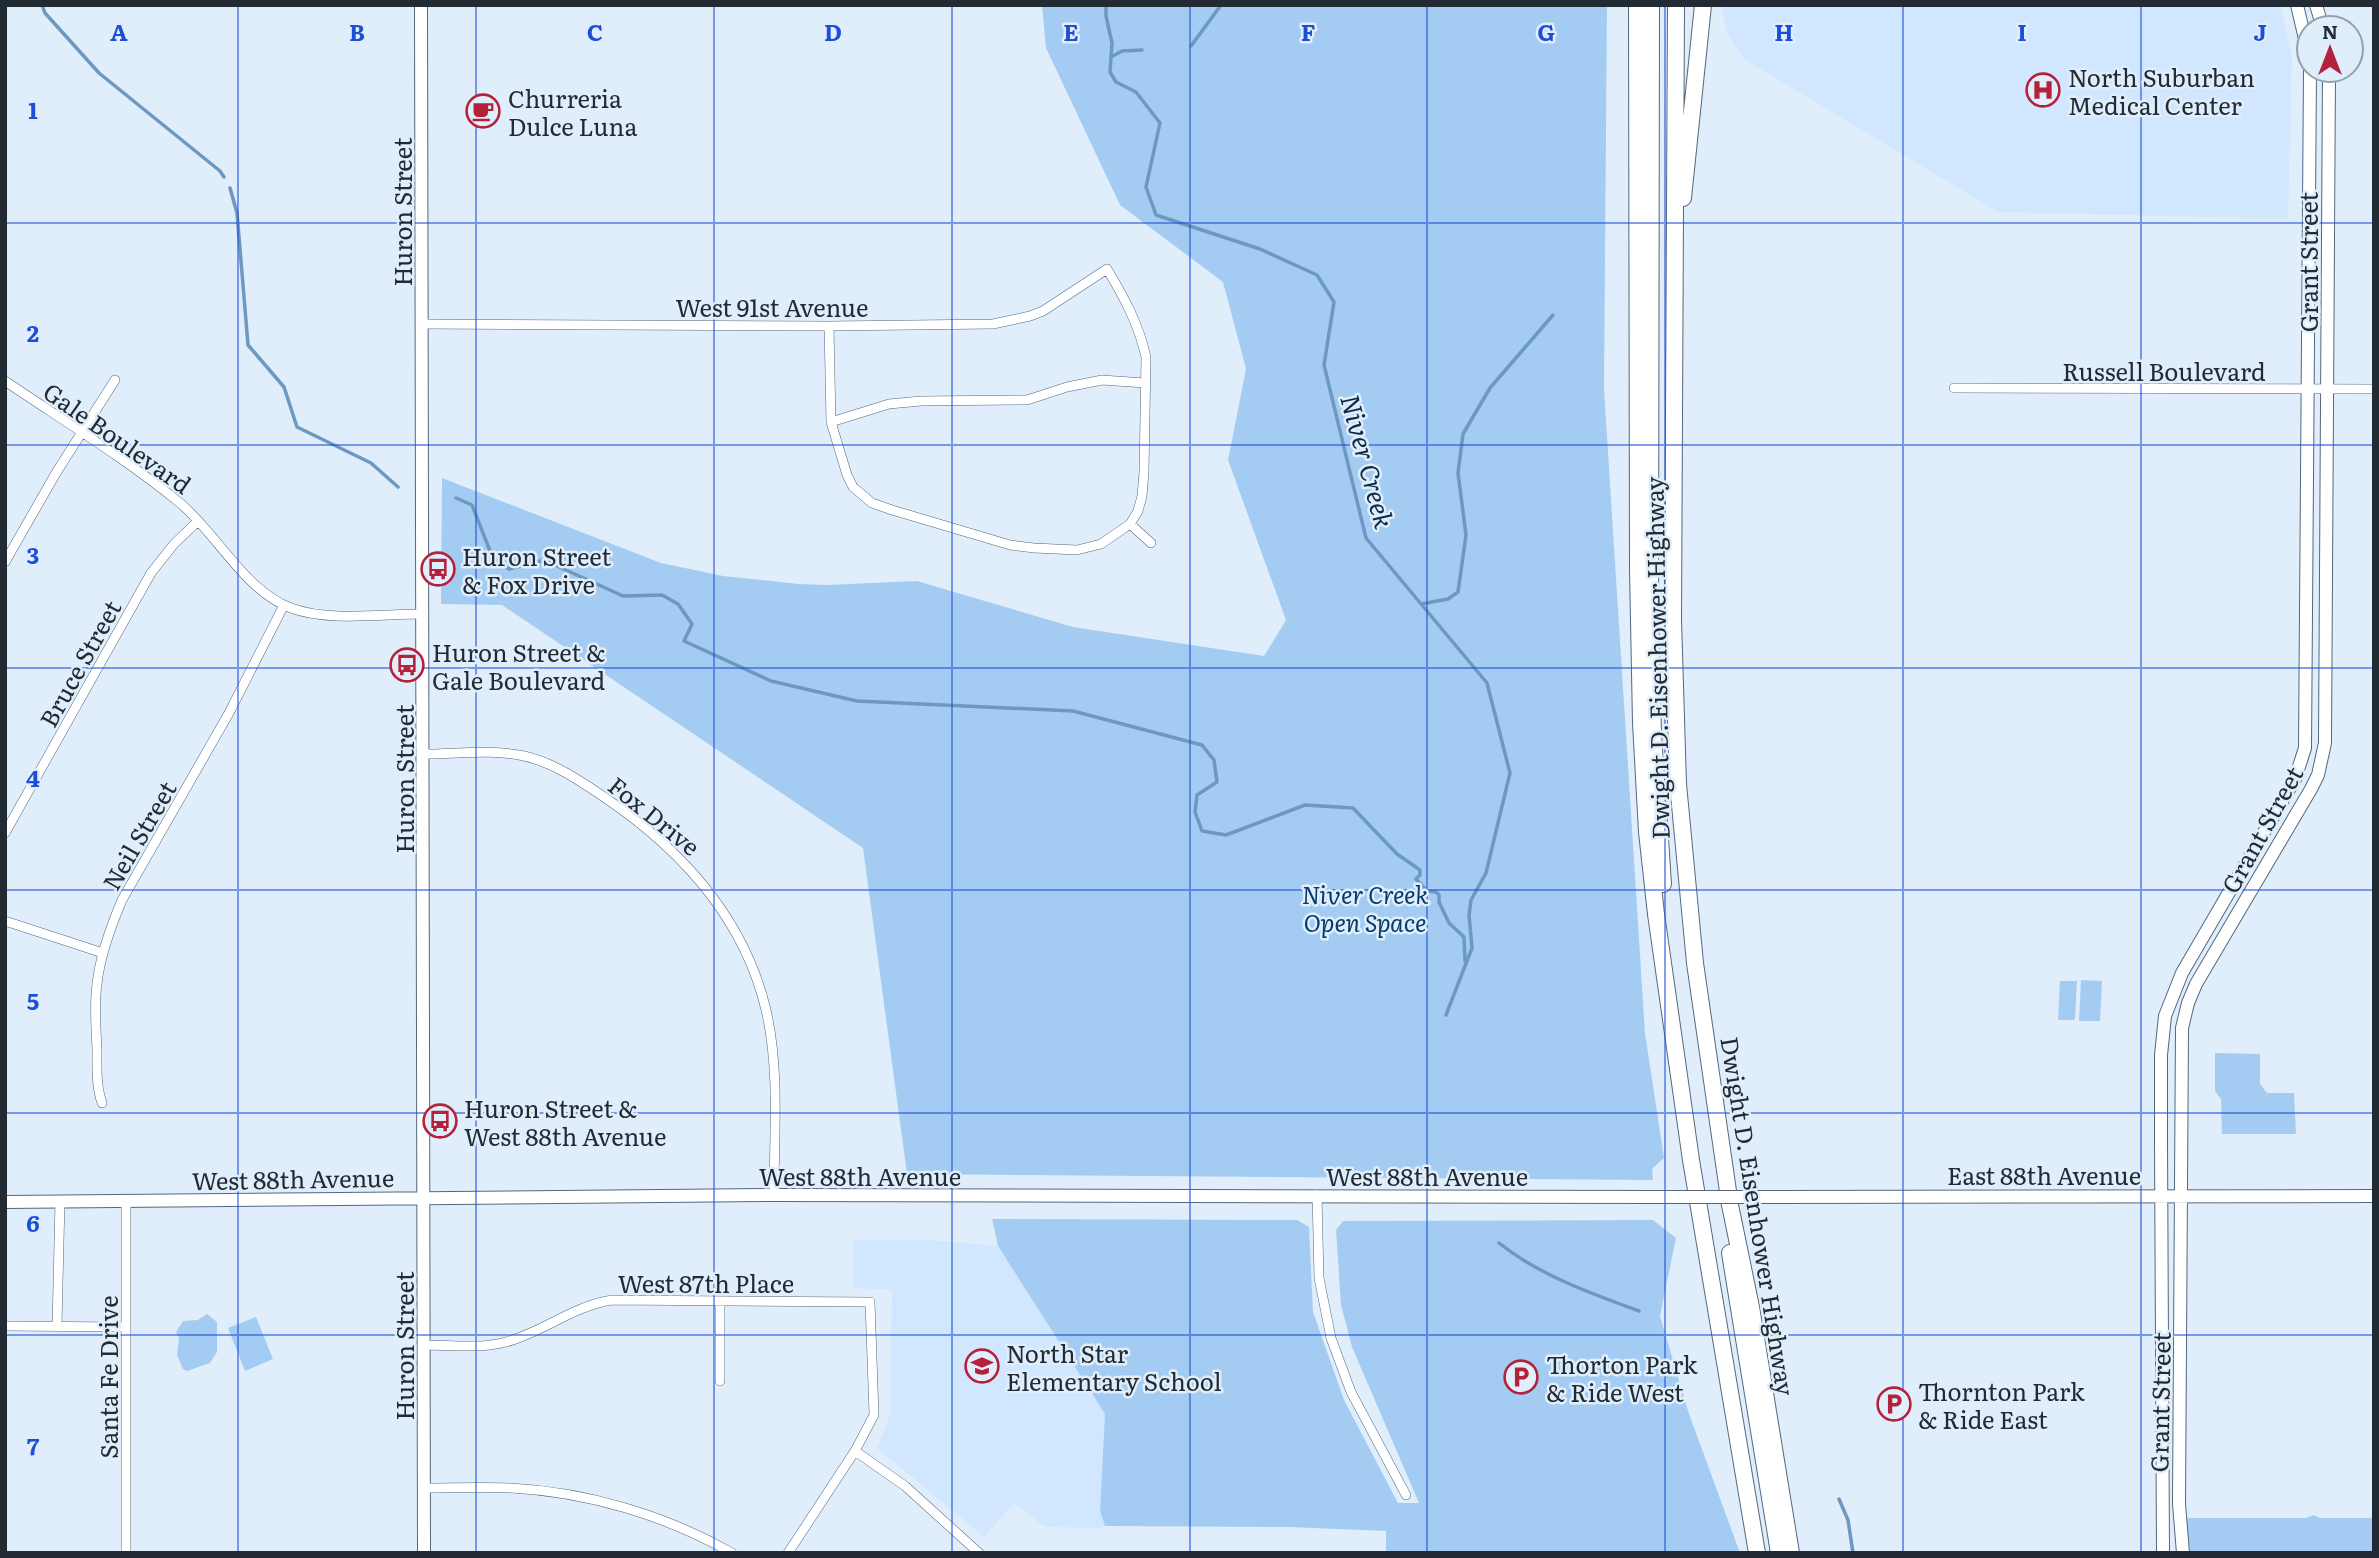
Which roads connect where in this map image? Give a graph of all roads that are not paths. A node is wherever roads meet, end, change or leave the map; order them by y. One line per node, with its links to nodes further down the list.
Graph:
1 (421, 5): 13 (main road, Huron Street)
2 (1628, 5): 8 (highway)
3 (1637, 5): 8 (highway, Dwight D. Eisenhower Highway)
4 (1651, 5): 34 (highway)
5 (1667, 5): 9 (highway)
6 (1676, 5): 9 (highway, Dwight D. Eisenhower Highway)
7 (1703, 5): 12 (highway)
8 (1636, 65): 34 (highway, Dwight D. Eisenhower Highway)
9 (1676, 74): 12 (highway, Dwight D. Eisenhower Highway)
10 (2310, 84): 19 (main road, Grant Street)
11 (2329, 84): 21 (main road, Grant Street)
12 (1674, 305): 46 (highway, Dwight D. Eisenhower Highway)
13 (422, 324): 14 (street, West 91st Avenue); 29 (main road, Huron Street)
14 (828, 326): 17 (street, West 91st Avenue); 22 (street)
15 (115, 380): 23 (street)
16 (5, 381): 23 (street, Gale Boulevard)
17 (1146, 383): 22 (street); 25 (street)
18 (1954, 388): 19 (street, Russell Boulevard)
19 (2309, 389): 21 (street, Russell Boulevard); 38 (main road, Grant Street)
20 (2374, 389): 21 (street, Russell Boulevard)
21 (2328, 390): 39 (main road, Grant Street)
22 (831, 422): 25 (street)
23 (82, 432): 24 (street, Gale Boulevard); 27 (street)
24 (198, 521): 28 (street, Gale Boulevard); 31 (street, Bruce Street)
25 (1129, 524): 26 (street)
26 (1152, 543)
27 (5, 562)
28 (284, 605): 29 (street, Gale Boulevard); 33 (street, Neil Street)
29 (423, 614): 30 (main road, Huron Street)
30 (424, 754): 36 (street, Fox Drive); 42 (main road, Huron Street)
31 (5, 833)
32 (5, 921): 33 (street)
33 (103, 953): 35 (street, Neil Street)
34 (1662, 956): 61 (highway, Dwight D. Eisenhower Highway)
35 (102, 1103)
36 (775, 1195): 37 (main road, West 88th Avenue); 42 (main road, West 88th Avenue)
37 (1318, 1195): 41 (main road, West 88th Avenue, bridge); 55 (street)
38 (2161, 1195): 39 (main road, East 88th Avenue); 41 (main road, East 88th Avenue, bridge); 64 (main road, Grant Street)
39 (2180, 1195): 40 (main road, East 88th Avenue); 65 (main road, Grant Street)
40 (2374, 1196)
41 (1714, 1197)
42 (425, 1198): 44 (main road, West 88th Avenue); 51 (main road, Huron Street)
43 (60, 1201): 44 (main road, West 88th Avenue); 45 (main road, West 88th Avenue); 49 (street)
44 (126, 1201): 50 (street, Santa Fe Drive)
45 (5, 1202)
46 (1730, 1205): 62 (highway); 63 (highway, Dwight D. Eisenhower Highway)
47 (720, 1301): 51 (street, West 87th Place); 52 (street); 53 (street, West 87th Place)
48 (5, 1326): 49 (street)
49 (57, 1326): 50 (street)
50 (126, 1327): 56 (street, Santa Fe Drive)
51 (424, 1345): 54 (main road, Huron Street)
52 (720, 1381)
53 (855, 1451): 59 (street); 60 (street)
54 (424, 1488): 57 (main road, Huron Street); 58 (street)
55 (1406, 1495)
56 (126, 1553)
57 (424, 1553)
58 (732, 1553)
59 (788, 1553)
60 (979, 1553)
61 (1757, 1553)
62 (1779, 1553)
63 (1791, 1553)
64 (2163, 1553)
65 (2183, 1553)

